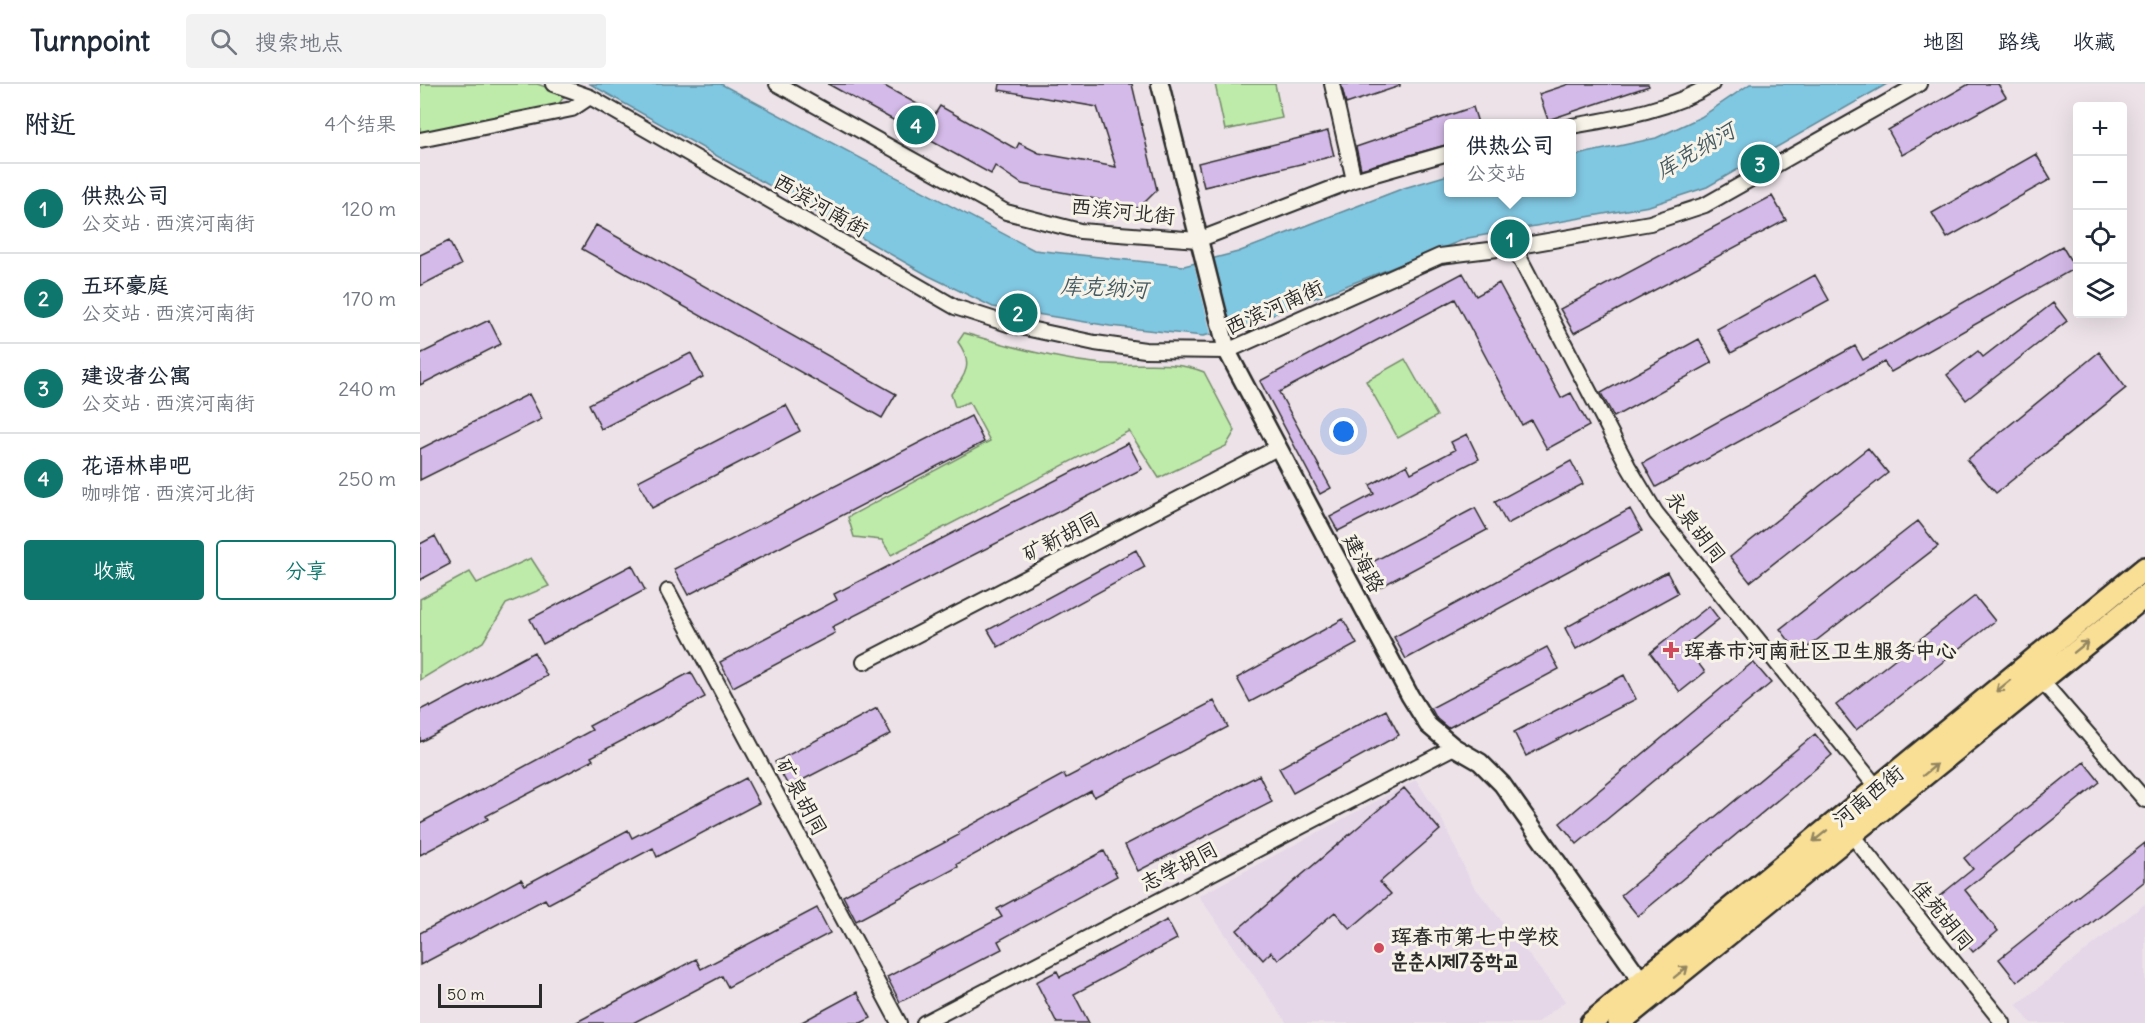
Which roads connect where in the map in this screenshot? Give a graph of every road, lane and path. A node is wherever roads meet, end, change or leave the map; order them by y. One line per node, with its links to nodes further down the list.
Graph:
1 (553, 84): 7 (street, 西滨河南街)
2 (777, 84): 12 (street, 西滨河北街)
3 (1160, 84): 12 (street, 建海路)
4 (1332, 84): 11 (street)
5 (1712, 84): 8 (street)
6 (1919, 84): 13 (street, 西滨河南街)
7 (590, 97): 9 (street); 14 (street, 西滨河南街)
8 (1576, 125)
9 (420, 140)
10 (1444, 154): 11 (street, 西滨河北街)
11 (1354, 180): 12 (street, 西滨河北街)
12 (1200, 245): 14 (street, 建海路)
13 (1514, 247): 14 (street, 西滨河南街); 22 (street, 永泉胡同)
14 (1227, 351): 15 (street, 建海路)
15 (1277, 448): 19 (street, 矿新胡同); 21 (street, 建海路)
16 (2145, 568): 22 (main road, 河南西街, one-way to 22)
17 (668, 591): 26 (street, 矿泉胡同)
18 (2145, 596): 20 (main road, 河南西街, one-way to 18)
19 (864, 662)
20 (2041, 680): 22 (main road, 河南西街, one-way to 20); 23 (street)
21 (1454, 747): 25 (street, 建海路); 27 (street, 志学胡同)
22 (1883, 796): 24 (main road, 河南西街); 25 (main road, 河南西街, one-way to 25)
23 (2145, 800)
24 (1851, 834): 25 (main road, 河南西街, one-way to 24); 30 (street, 佳苑胡同)
25 (1647, 989): 28 (main road, 河南西街); 29 (main road, 河南西街)
26 (899, 1023)
27 (924, 1023)
28 (1591, 1023)
29 (1619, 1023)
30 (2003, 1023)

